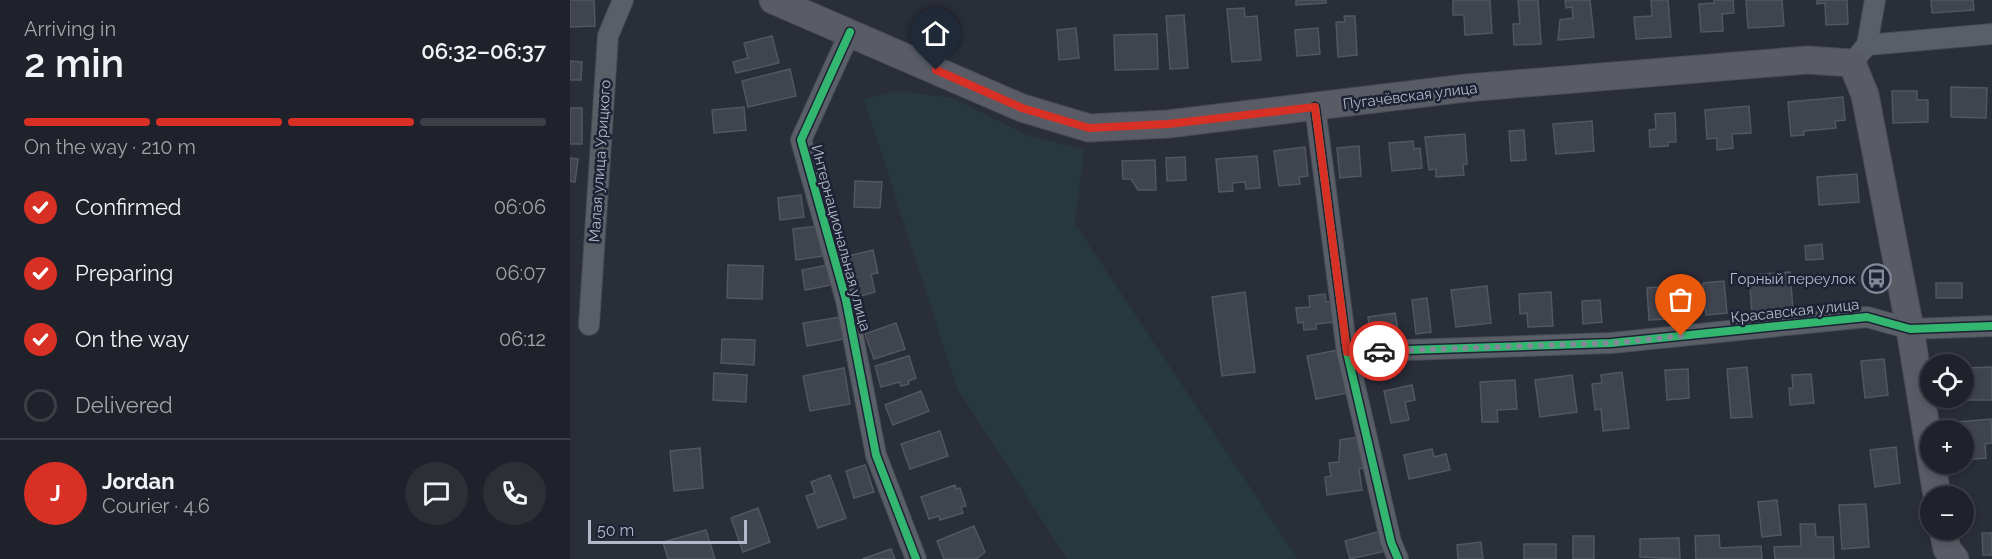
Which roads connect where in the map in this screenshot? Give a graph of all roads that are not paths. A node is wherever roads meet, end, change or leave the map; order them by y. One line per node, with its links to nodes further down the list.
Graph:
1 (623, 0): 8 (street, Малая улица Урицкого)
2 (773, 0): 4 (main road, Пугачёвская улица)
3 (1875, 0): 6 (street)
4 (850, 32): 7 (main road, Пугачёвская улица); 13 (street, Интернациональная улица)
5 (1992, 34): 6 (street, Пугачёвская улица)
6 (1860, 54): 7 (main road, Пугачёвская улица); 10 (main road)
7 (1315, 107): 11 (street)
8 (590, 325)
9 (1992, 326): 10 (street, Красавская улица)
10 (1910, 329): 11 (street, Красавская улица); 12 (main road)
11 (1347, 352): 14 (street)
12 (1935, 486)
13 (916, 559)
14 (1398, 559)

